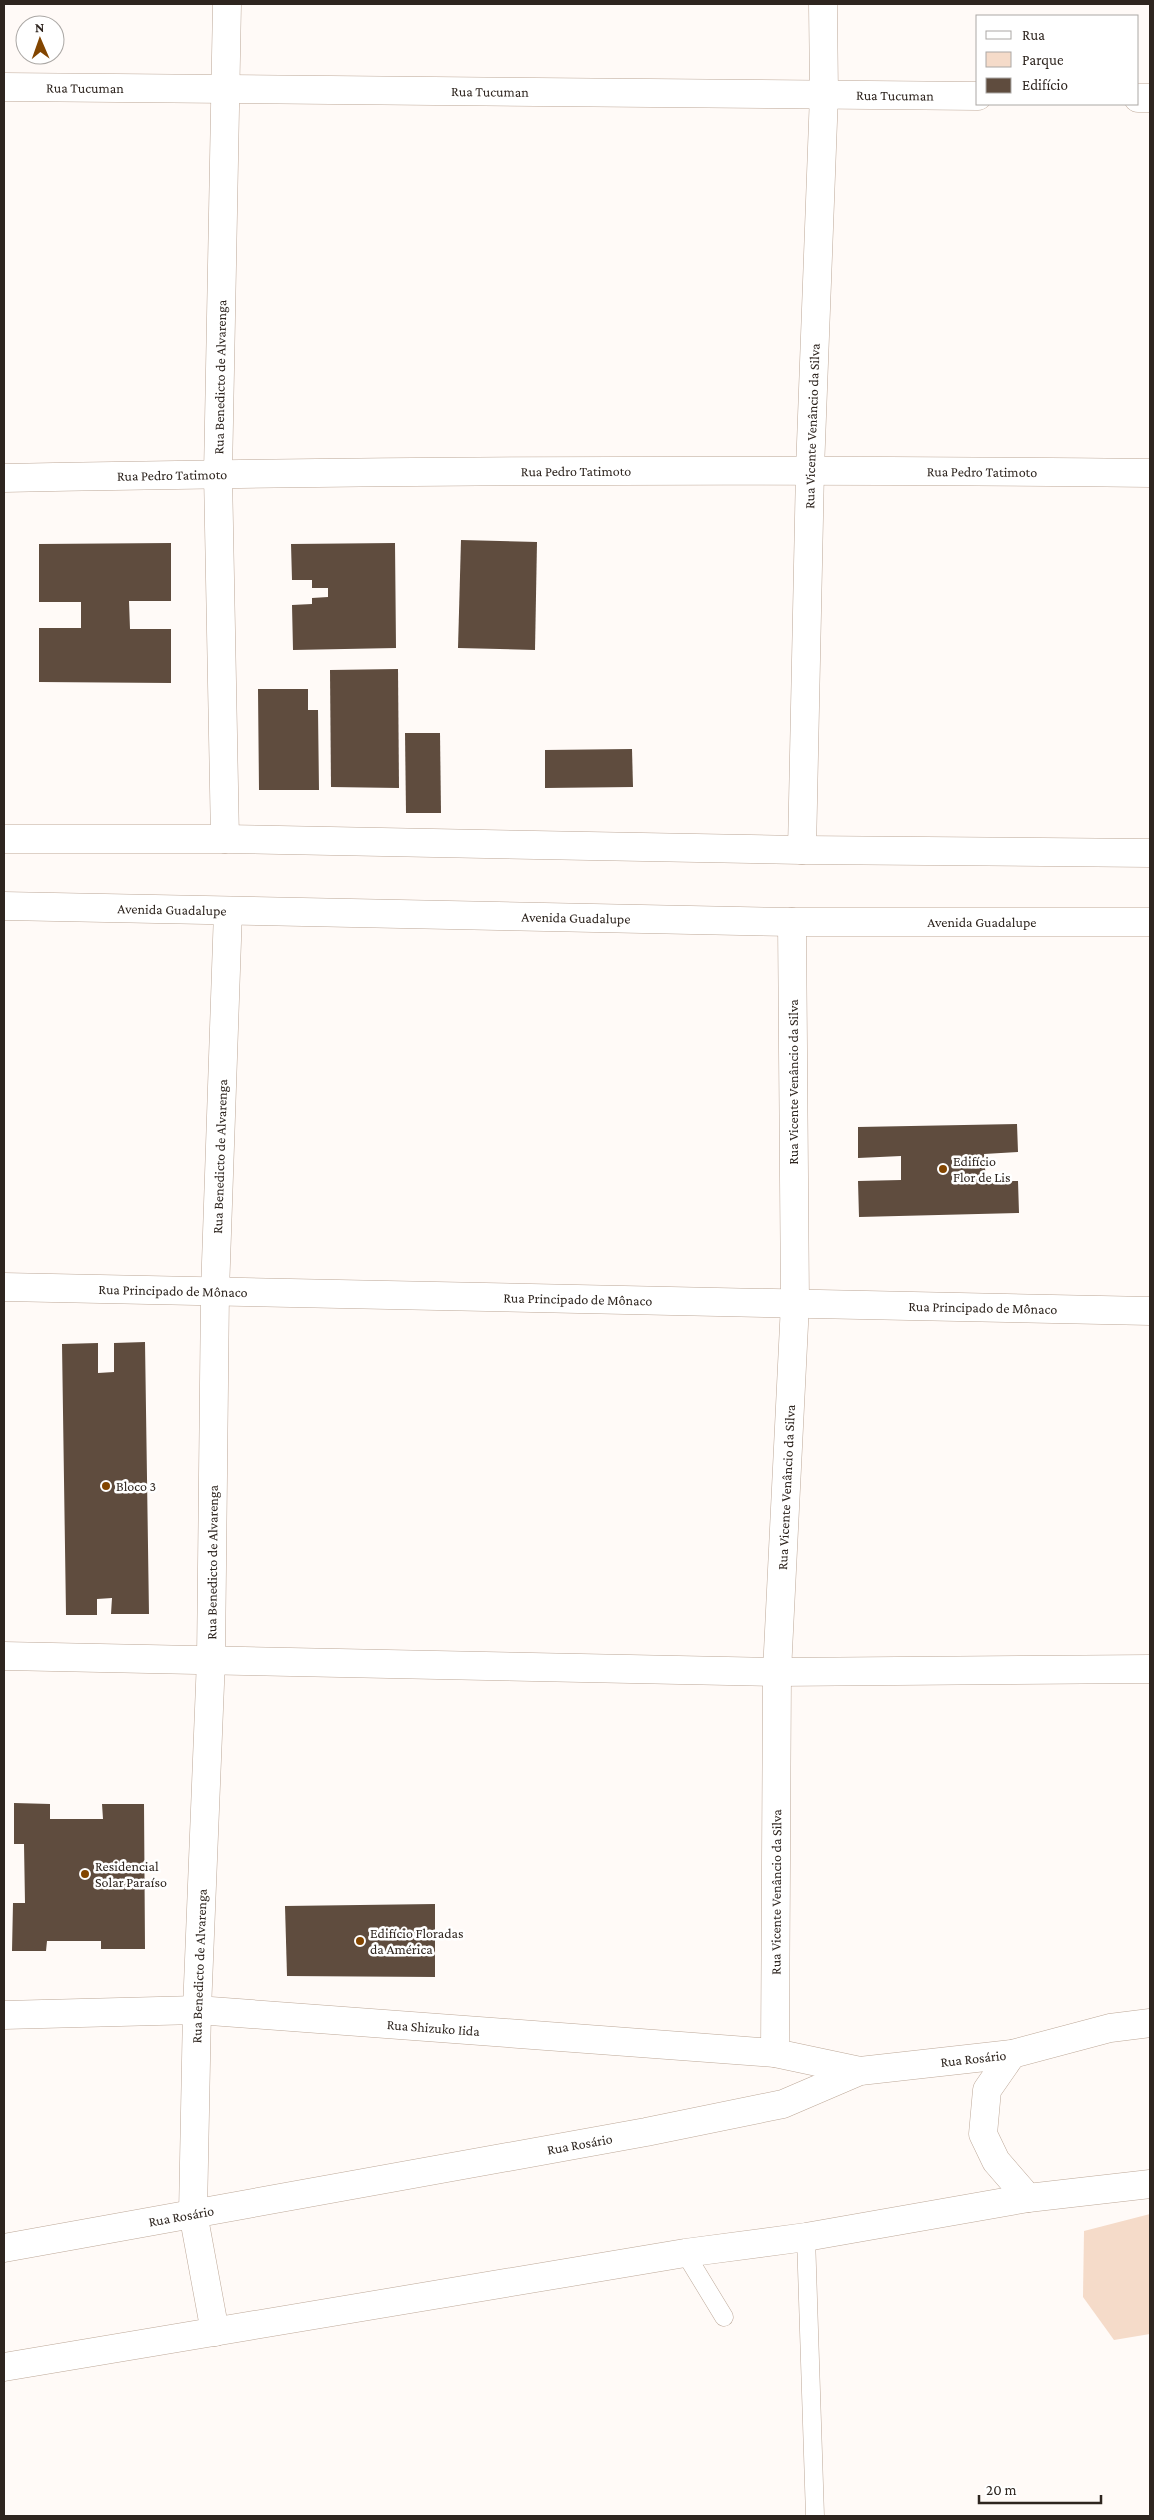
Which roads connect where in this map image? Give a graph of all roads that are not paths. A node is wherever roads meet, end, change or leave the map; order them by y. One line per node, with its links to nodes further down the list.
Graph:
1 (227, 4): 4 (street, Rua Benedicto de Alvarenga)
2 (823, 4): 5 (street, Rua Vicente Venâncio da Silva)
3 (4, 87): 4 (street, Rua Tucuman)
4 (227, 89): 5 (street, Rua Tucuman); 9 (street, Rua Benedicto de Alvarenga)
5 (824, 94): 6 (street, Rua Tucuman); 7 (street, Rua Vicente Venâncio da Silva)
6 (976, 96)
7 (810, 470): 8 (street, Rua Pedro Tatimoto); 9 (street, Rua Pedro Tatimoto); 13 (street, Rua Vicente Venâncio da Silva)
8 (1150, 472)
9 (218, 474): 10 (street, Rua Pedro Tatimoto); 12 (street, Rua Benedicto de Alvarenga)
10 (4, 478)
11 (4, 838): 12 (street)
12 (225, 838): 13 (street)
13 (802, 850): 14 (street)
14 (1150, 852)
15 (4, 906): 16 (street, Avenida Guadalupe)
16 (228, 911): 17 (street, Avenida Guadalupe); 20 (street, Rua Benedicto de Alvarenga)
17 (792, 922): 18 (street, Avenida Guadalupe); 21 (street, Rua Vicente Venâncio da Silva)
18 (1150, 922)
19 (4, 1287): 20 (street, Rua Principado de Mônaco)
20 (216, 1292): 21 (street, Rua Principado de Mônaco); 24 (street, Rua Benedicto de Alvarenga)
21 (795, 1304): 22 (street, Rua Principado de Mônaco); 26 (street, Rua Vicente Venâncio da Silva)
22 (1150, 1311)
23 (4, 1656): 24 (street)
24 (211, 1659): 26 (street); 27 (street, Rua Benedicto de Alvarenga)
25 (1150, 1669): 26 (street)
26 (777, 1672): 30 (street, Rua Vicente Venâncio da Silva)
27 (197, 2010): 28 (street, Rua Shizuko Iida); 30 (street, Rua Shizuko Iida); 35 (street, Rua Benedicto de Alvarenga)
28 (4, 2015)
29 (1150, 2023): 31 (street, Rua Rosário)
30 (775, 2053): 32 (street, Rua Shizuko Iida)
31 (1012, 2054): 32 (street, Rua Rosário); 34 (street)
32 (860, 2071): 35 (street, Rua Rosário)
33 (1150, 2184): 34 (street)
34 (1028, 2198): 36 (street)
35 (192, 2213): 37 (street, Rua Rosário); 40 (street, Rua Benedicto de Alvarenga)
36 (806, 2236): 38 (street); 42 (lane)
37 (4, 2248)
38 (686, 2253): 39 (lane); 40 (street)
39 (724, 2317)
40 (216, 2332): 41 (street)
41 (4, 2367)
42 (816, 2516)

